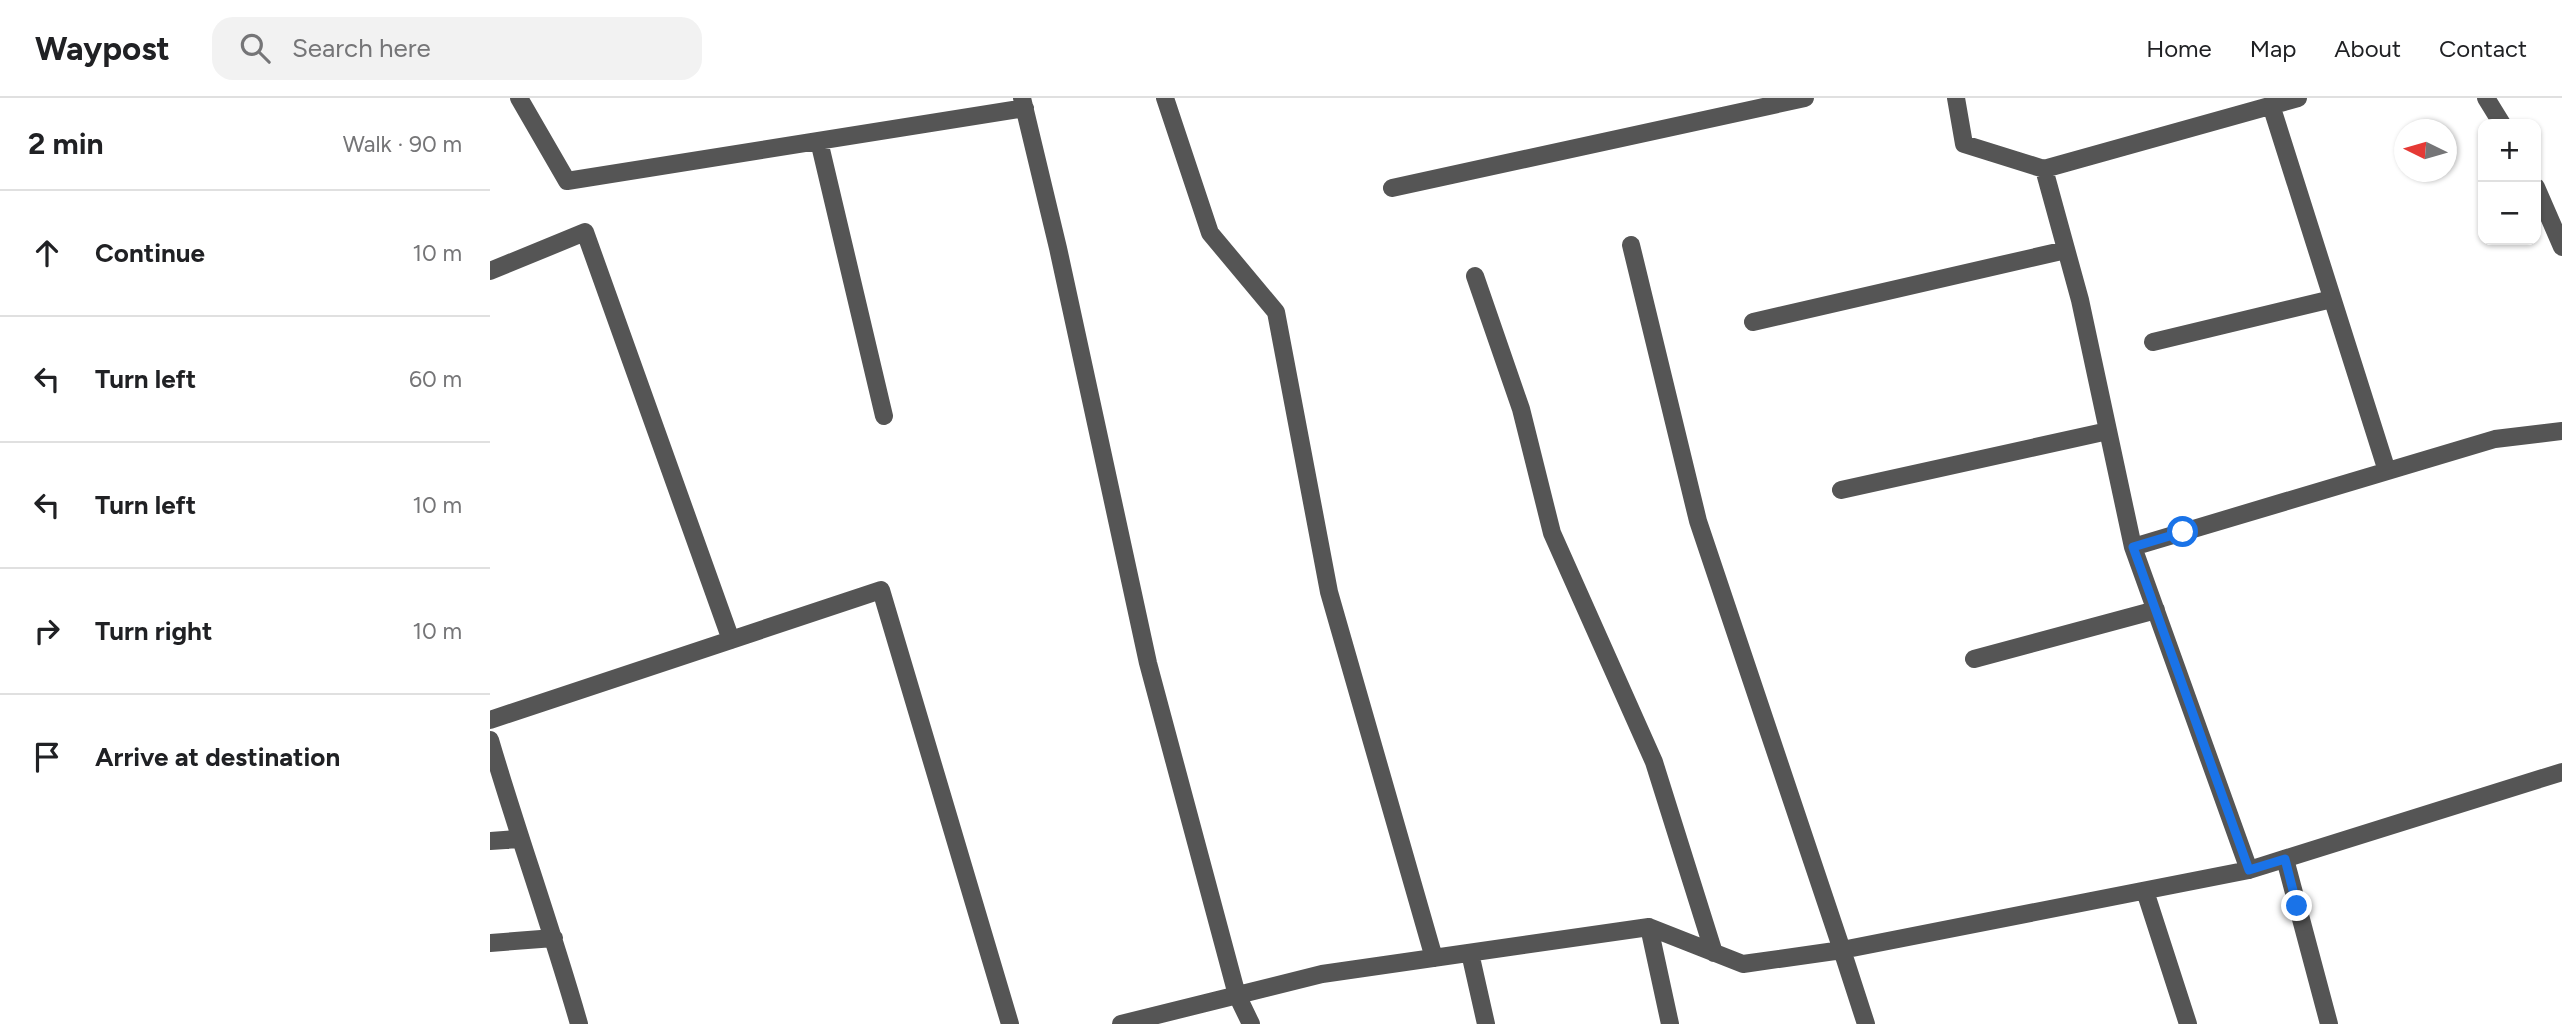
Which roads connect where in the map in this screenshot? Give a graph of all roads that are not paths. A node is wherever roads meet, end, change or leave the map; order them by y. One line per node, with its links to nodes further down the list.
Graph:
1 (519, 98): 10 (street)
2 (1165, 98): 45 (street)
3 (1805, 98): 12 (street)
4 (1956, 98): 11 (street)
5 (2298, 98): 8 (street)
6 (2486, 98): 9 (street)
7 (1024, 103): 10 (street); 46 (street)
8 (2271, 106): 11 (street); 19 (street)
9 (2499, 119)
10 (818, 141): 22 (street)
11 (2044, 169): 16 (street)
12 (1392, 188)
13 (2541, 199): 15 (street)
14 (1631, 245): 42 (street)
15 (2562, 247)
16 (2066, 250): 20 (street); 23 (street)
17 (490, 271): 29 (street)
18 (1475, 276): 44 (street)
19 (2332, 299): 21 (street); 25 (street)
20 (1753, 322)
21 (2153, 342)
22 (884, 416)
23 (2108, 431): 26 (street); 27 (street)
24 (2562, 431): 25 (street)
25 (2387, 471): 27 (street)
26 (1841, 490)
27 (2133, 547): 28 (street)
28 (2155, 610): 30 (street); 37 (street)
29 (731, 640): 31 (street); 48 (street)
30 (1974, 659)
31 (490, 720)
32 (490, 740): 34 (street)
33 (2562, 772): 36 (street)
34 (519, 839): 35 (street); 40 (street)
35 (490, 841)
36 (2285, 859): 37 (street); 55 (street)
37 (2249, 870): 38 (street)
38 (2146, 891): 42 (street); 54 (street)
39 (1650, 928): 43 (street); 44 (street); 52 (street)
40 (554, 938): 41 (street); 47 (street)
41 (490, 943)
42 (1842, 950): 44 (street); 53 (street)
43 (1470, 953): 45 (street); 51 (street)
44 (1714, 953)
45 (1434, 958): 46 (street)
46 (1237, 995): 49 (street); 50 (street)
47 (579, 1024)
48 (1010, 1024)
49 (1121, 1024)
50 (1251, 1024)
51 (1486, 1024)
52 (1670, 1024)
53 (1866, 1024)
54 (2188, 1024)
55 (2329, 1024)

